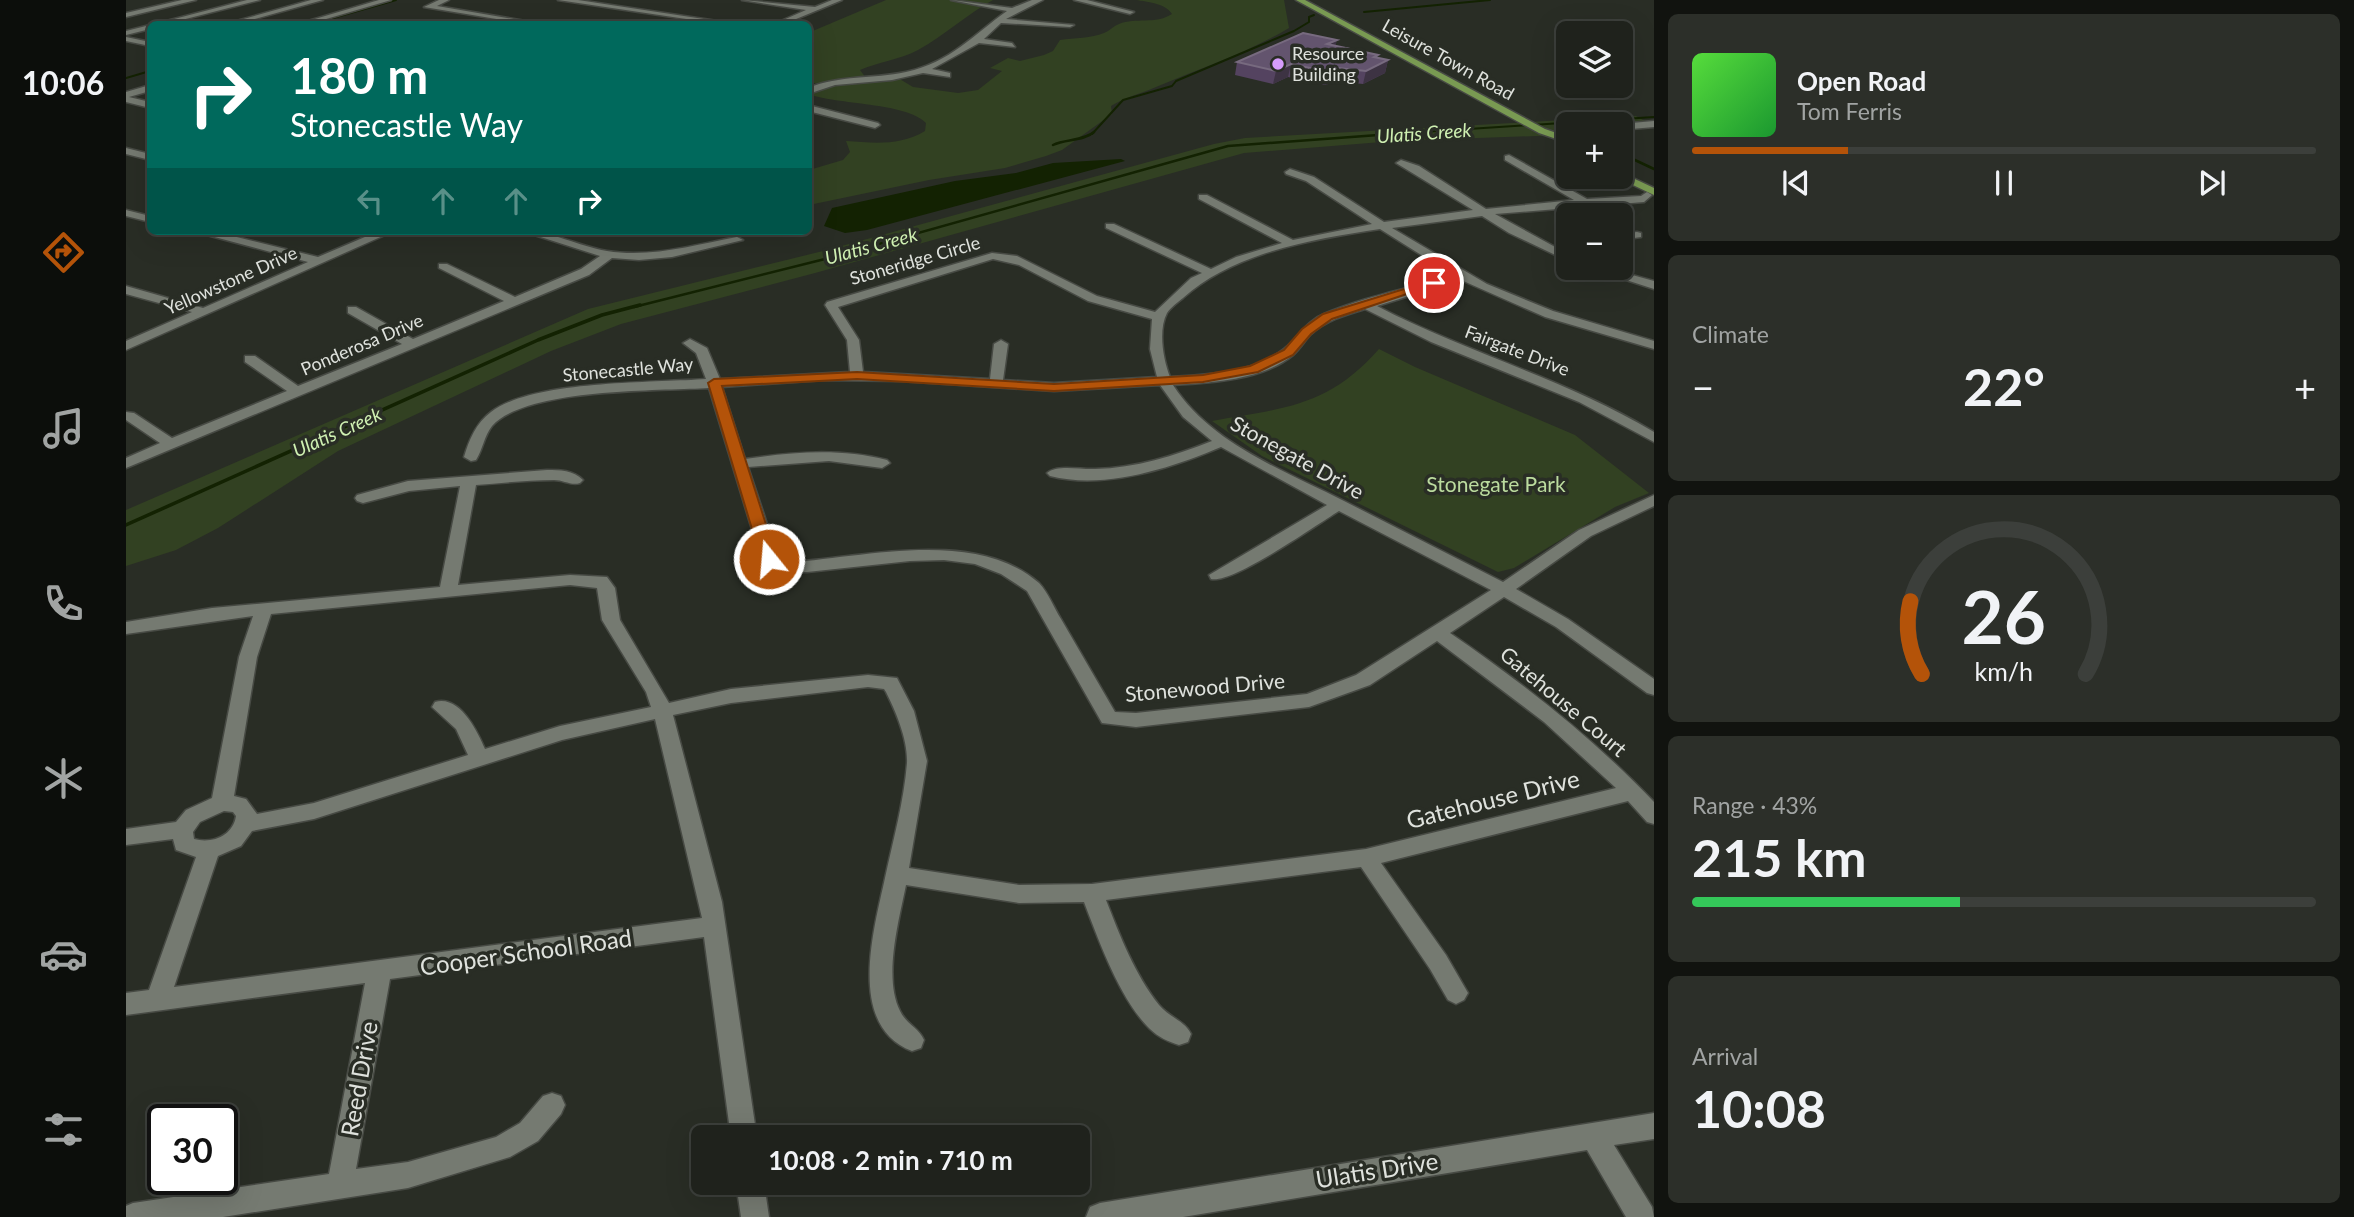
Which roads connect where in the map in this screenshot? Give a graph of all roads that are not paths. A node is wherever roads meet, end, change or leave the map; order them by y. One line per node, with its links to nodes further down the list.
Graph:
1 (192, 0): 16 (street)
2 (256, 0): 17 (street)
3 (319, 0): 18 (street)
4 (387, 0): 19 (street)
5 (445, 0): 20 (street)
6 (562, 0): 21 (street)
7 (746, 0): 13 (street)
8 (838, 0): 13 (street)
9 (954, 0): 14 (street)
10 (1039, 0): 14 (street)
11 (1078, 0): 15 (street)
12 (1300, 0): 41 (main road, Leisure Town Road)
13 (816, 9): 22 (street)
14 (1012, 10): 23 (street)
15 (1130, 12)
16 (126, 15)
17 (171, 21)
18 (241, 21)
19 (313, 21)
20 (521, 21)
21 (712, 21)
22 (786, 21)
23 (997, 21): 24 (street); 28 (street)
24 (1070, 25)
25 (147, 28): 26 (street)
26 (126, 33)
27 (126, 39): 29 (street)
28 (978, 41): 30 (street); 31 (street)
29 (147, 43)
30 (1012, 45)
31 (922, 70): 32 (street); 34 (street)
32 (947, 75)
33 (147, 89): 35 (street)
34 (812, 89)
35 (126, 97): 36 (street)
36 (147, 104)
37 (812, 109): 39 (street)
38 (1654, 124): 40 (street)
39 (875, 125)
40 (1633, 126)
41 (1542, 131): 42 (main road, Leisure Town Road); 43 (main road, Leisure Town Road)
42 (1556, 136)
43 (1556, 143)
44 (126, 151): 45 (street)
45 (147, 156)
46 (1509, 158): 54 (street)
47 (1401, 163): 56 (street)
48 (1290, 172): 58 (street)
49 (1633, 172): 50 (main road)
50 (1654, 182)
51 (1633, 183): 52 (main road)
52 (1652, 194): 54 (street)
53 (1203, 197): 66 (street)
54 (1585, 202): 56 (street)
55 (126, 213): 57 (street)
56 (1484, 213): 58 (street); 67 (street)
57 (147, 218)
58 (1383, 225): 66 (street); 72 (street)
59 (1110, 226): 71 (street)
60 (214, 235): 69 (street)
61 (379, 235): 69 (street, Yellowstone Drive)
62 (542, 235): 68 (street)
63 (1633, 235): 64 (street)
64 (1637, 235)
65 (737, 240): 68 (street)
66 (1293, 244): 71 (street)
67 (1556, 251)
68 (609, 255): 76 (street, Ponderosa Drive)
69 (319, 261): 79 (street, Yellowstone Drive)
70 (443, 266): 76 (street)
71 (1209, 272): 80 (street)
72 (1462, 276): 77 (street, Stonecastle Way); 84 (street)
73 (1633, 279): 74 (street)
74 (1654, 285)
75 (126, 290): 79 (street)
76 (514, 301): 82 (street, Ponderosa Drive)
77 (1364, 304): 88 (street, Stonecastle Way); 93 (street, Fairgate Drive)
78 (352, 310): 82 (street)
79 (204, 312): 85 (street, Yellowstone Drive)
80 (1159, 317): 87 (street, Stoneridge Circle); 88 (street, Stonegate Drive)
81 (690, 343): 89 (street, Stonewood Drive)
82 (412, 344): 91 (street, Ponderosa Drive)
83 (1000, 344): 90 (street)
84 (1654, 345)
85 (126, 346)
86 (250, 359): 91 (street)
87 (857, 376): 89 (street, Stonecastle Way); 90 (street, Stonecastle Way)
88 (1164, 382): 90 (street, Stonecastle Way); 94 (street, Stonegate Drive)
89 (714, 383): 96 (street, Stonecastle Way); 99 (street, Stonewood Drive)
90 (996, 383)
91 (297, 392): 95 (street, Ponderosa Drive)
92 (129, 416): 95 (street)
93 (1654, 438)
94 (1222, 442): 100 (street); 105 (street, Stonegate Drive)
95 (171, 444): 97 (street, Ponderosa Drive)
96 (471, 457)
97 (126, 463)
98 (882, 463): 99 (street)
99 (740, 464): 111 (street, Stonewood Drive)
100 (1055, 473)
101 (575, 480): 102 (street)
102 (469, 482): 103 (street); 108 (street)
103 (363, 498)
104 (1654, 500): 107 (street, Stonewood Drive)
105 (1338, 505): 106 (street); 107 (street, Stonegate Drive)
106 (1217, 575)
107 (1505, 589): 111 (street, Stonewood Drive); 112 (street, Stonegate Drive)
108 (448, 592): 109 (street); 114 (street)
109 (264, 610): 110 (street); 117 (street)
110 (126, 628)
111 (1436, 632): 116 (street, Gatehouse Court)
112 (1654, 688)
113 (442, 707): 115 (street)
114 (662, 710): 115 (street); 124 (street); 126 (street)
115 (479, 757): 119 (street)
116 (1633, 792): 118 (street, Gatehouse Court); 123 (street, Gatehouse Drive)
117 (222, 803): 119 (street); 120 (street)
118 (1654, 816)
119 (246, 824): 122 (street)
120 (183, 830): 121 (street); 122 (street)
121 (126, 837)
122 (209, 850): 129 (street)
123 (1366, 858): 125 (street, Gatehouse Drive); 128 (street)
124 (897, 875): 125 (street, Gatehouse Drive); 132 (street)
125 (1092, 893): 131 (street)
126 (715, 926): 127 (street, Cooper School Road); 134 (street)
127 (379, 972): 129 (street, Cooper School Road); 137 (street, Reed Drive)
128 (1456, 993)
129 (158, 1000): 130 (street, Cooper School Road)
130 (126, 1004)
131 (1179, 1034)
132 (912, 1040)
133 (552, 1105): 137 (street)
134 (742, 1125)
135 (1654, 1126): 136 (street, Ulatis Drive)
136 (1594, 1138): 141 (street, Ulatis Drive); 142 (street)
137 (340, 1186): 139 (street)
138 (752, 1195): 140 (street)
139 (133, 1217)
140 (755, 1217)
141 (1100, 1217)
142 (1642, 1217)

